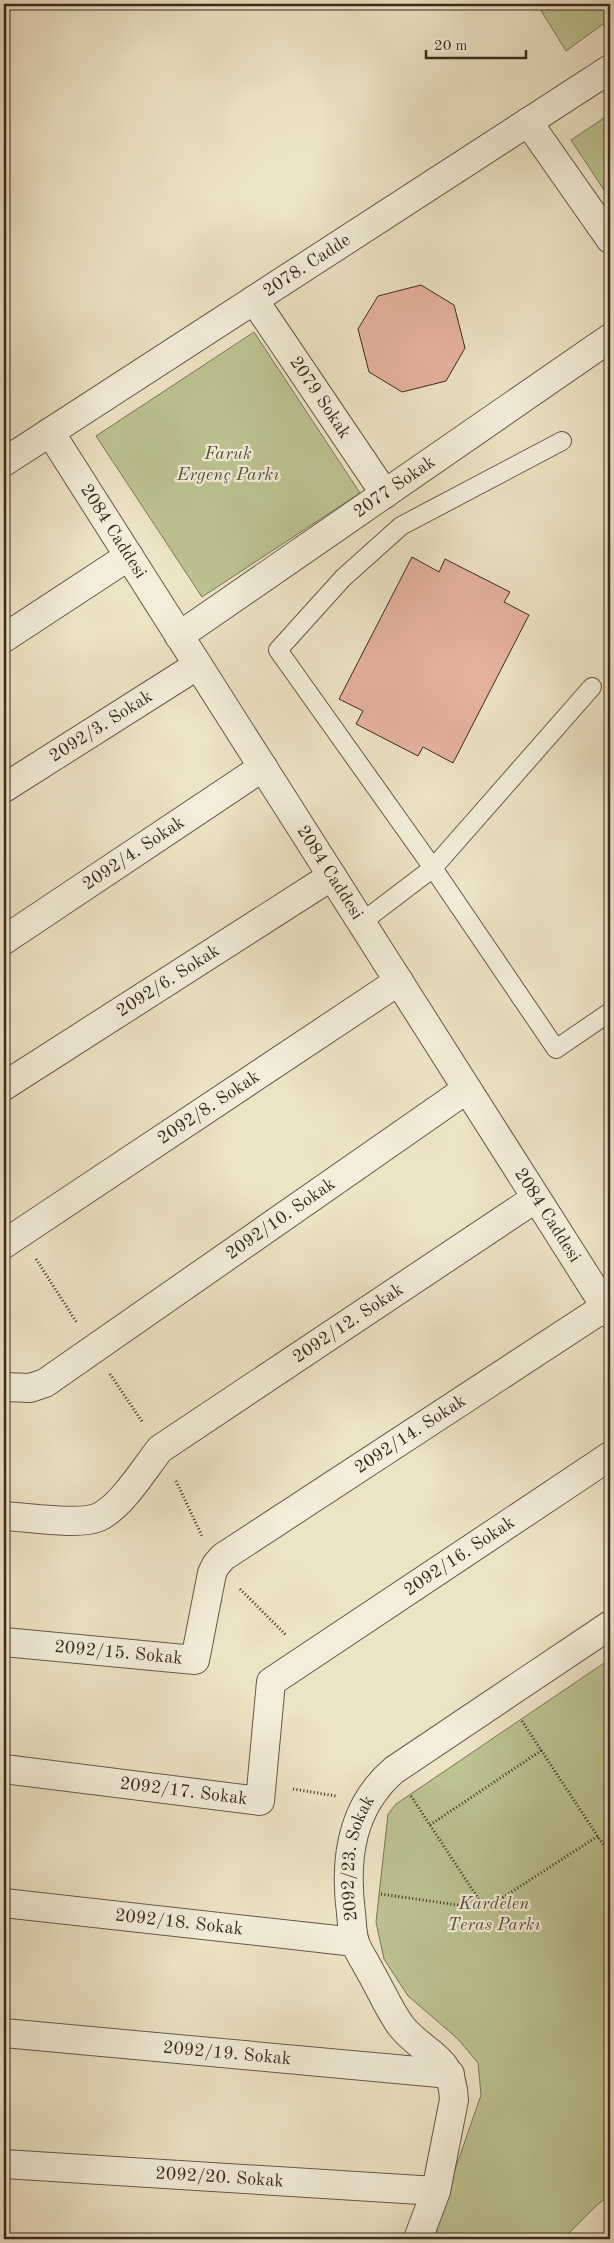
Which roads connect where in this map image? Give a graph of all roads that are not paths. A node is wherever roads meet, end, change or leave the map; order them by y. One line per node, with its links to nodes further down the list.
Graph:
1 (610, 69): 2 (street, 2078. Cadde)
2 (528, 122): 3 (street); 4 (street, 2078. Cadde)
3 (610, 240)
4 (254, 300): 6 (street, 2078. Cadde); 9 (street, 2079 Sokak)
5 (610, 338): 9 (street, 2077 Sokak)
6 (50, 432): 8 (street, 2078. Cadde); 10 (street, 2084 Caddesi)
7 (562, 441): 17 (lane)
8 (4, 462)
9 (386, 494): 11 (street, 2077 Sokak)
10 (129, 556): 11 (street, 2084 Caddesi); 12 (street)
11 (180, 636): 13 (street, 2084 Caddesi)
12 (4, 638)
13 (198, 665): 15 (street, 2084 Caddesi); 16 (street, 2092/3. Sokak)
14 (592, 687): 17 (lane)
15 (263, 767): 18 (street, 2084 Caddesi); 20 (street, 2092/4. Sokak)
16 (4, 788)
17 (434, 868): 19 (lane); 22 (lane)
18 (332, 876): 19 (street, 2084 Caddesi); 23 (street, 2092/6. Sokak)
19 (362, 922): 21 (street, 2084 Caddesi)
20 (4, 940)
21 (399, 981): 24 (street, 2084 Caddesi); 26 (street, 2092/8. Sokak)
22 (610, 1012)
23 (4, 1086)
24 (467, 1089): 25 (street, 2084 Caddesi); 28 (street, 2092/10. Sokak)
25 (536, 1198): 27 (street, 2084 Caddesi); 30 (street, 2092/12. Sokak)
26 (12, 1239)
27 (608, 1311): 31 (street, 2092/14. Sokak)
28 (4, 1387)
29 (610, 1456): 34 (street, 2092/16. Sokak)
30 (4, 1516)
31 (216, 1565): 33 (street, 2092/15. Sokak)
32 (610, 1625): 37 (street, 2092/23. Sokak)
33 (4, 1642)
34 (309, 1657): 35 (street, 2092/17. Sokak)
35 (4, 1770)
36 (4, 1903): 37 (street, 2092/18. Sokak)
37 (355, 1942): 39 (street, 2092/23. Sokak)
38 (4, 2033): 39 (street, 2092/19. Sokak)
39 (450, 2074): 41 (street)
40 (4, 2164): 41 (street, 2092/20. Sokak)
41 (436, 2191): 42 (street)
42 (418, 2239)

